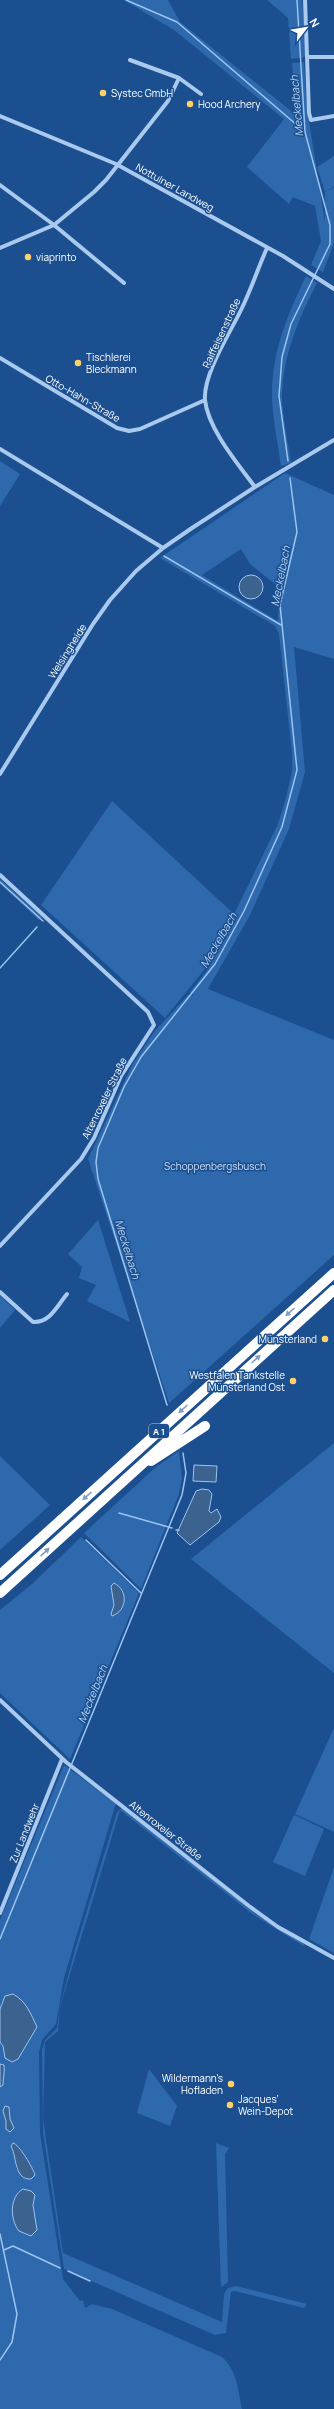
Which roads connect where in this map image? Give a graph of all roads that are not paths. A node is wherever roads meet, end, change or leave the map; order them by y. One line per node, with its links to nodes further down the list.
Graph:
1 (305, 0): 3 (street)
2 (334, 56): 3 (street)
3 (307, 57): 8 (street)
4 (130, 60): 5 (street)
5 (179, 78): 6 (street); 9 (street)
6 (201, 94)
7 (0, 116): 9 (street, Nottulner Landweg)
8 (334, 116)
9 (116, 164): 11 (street); 13 (street, Nottulner Landweg)
10 (0, 185): 11 (street)
11 (54, 225): 12 (street); 14 (street)
12 (0, 248)
13 (267, 248): 15 (street, Nottulner Landweg); 17 (street, Raiffeisenstraße)
14 (124, 283)
15 (334, 289)
16 (0, 358): 17 (street, Otto-Hahn-Straße)
17 (205, 400): 20 (street)
18 (334, 440): 20 (street, Welsingheide)
19 (0, 449): 21 (street)
20 (254, 487): 21 (street, Welsingheide)
21 (163, 548): 22 (street, Welsingheide)
22 (0, 774)
23 (0, 875): 24 (street, Altenroxeler Straße)
24 (0, 1246)
25 (334, 1273): 31 (highway, A 1, one-way to 31)
26 (334, 1290): 30 (highway, A 1, one-way to 26)
27 (0, 1292): 28 (street)
28 (67, 1294)
29 (205, 1426): 30 (highway)
30 (126, 1477): 32 (highway, A 1, one-way to 30)
31 (0, 1575)
32 (0, 1593)
33 (0, 1700): 34 (street, Altenroxeler Straße)
34 (62, 1759): 35 (street, Zur Landwehr); 36 (street, Altenroxeler Straße)
35 (0, 1913)
36 (334, 1958)

